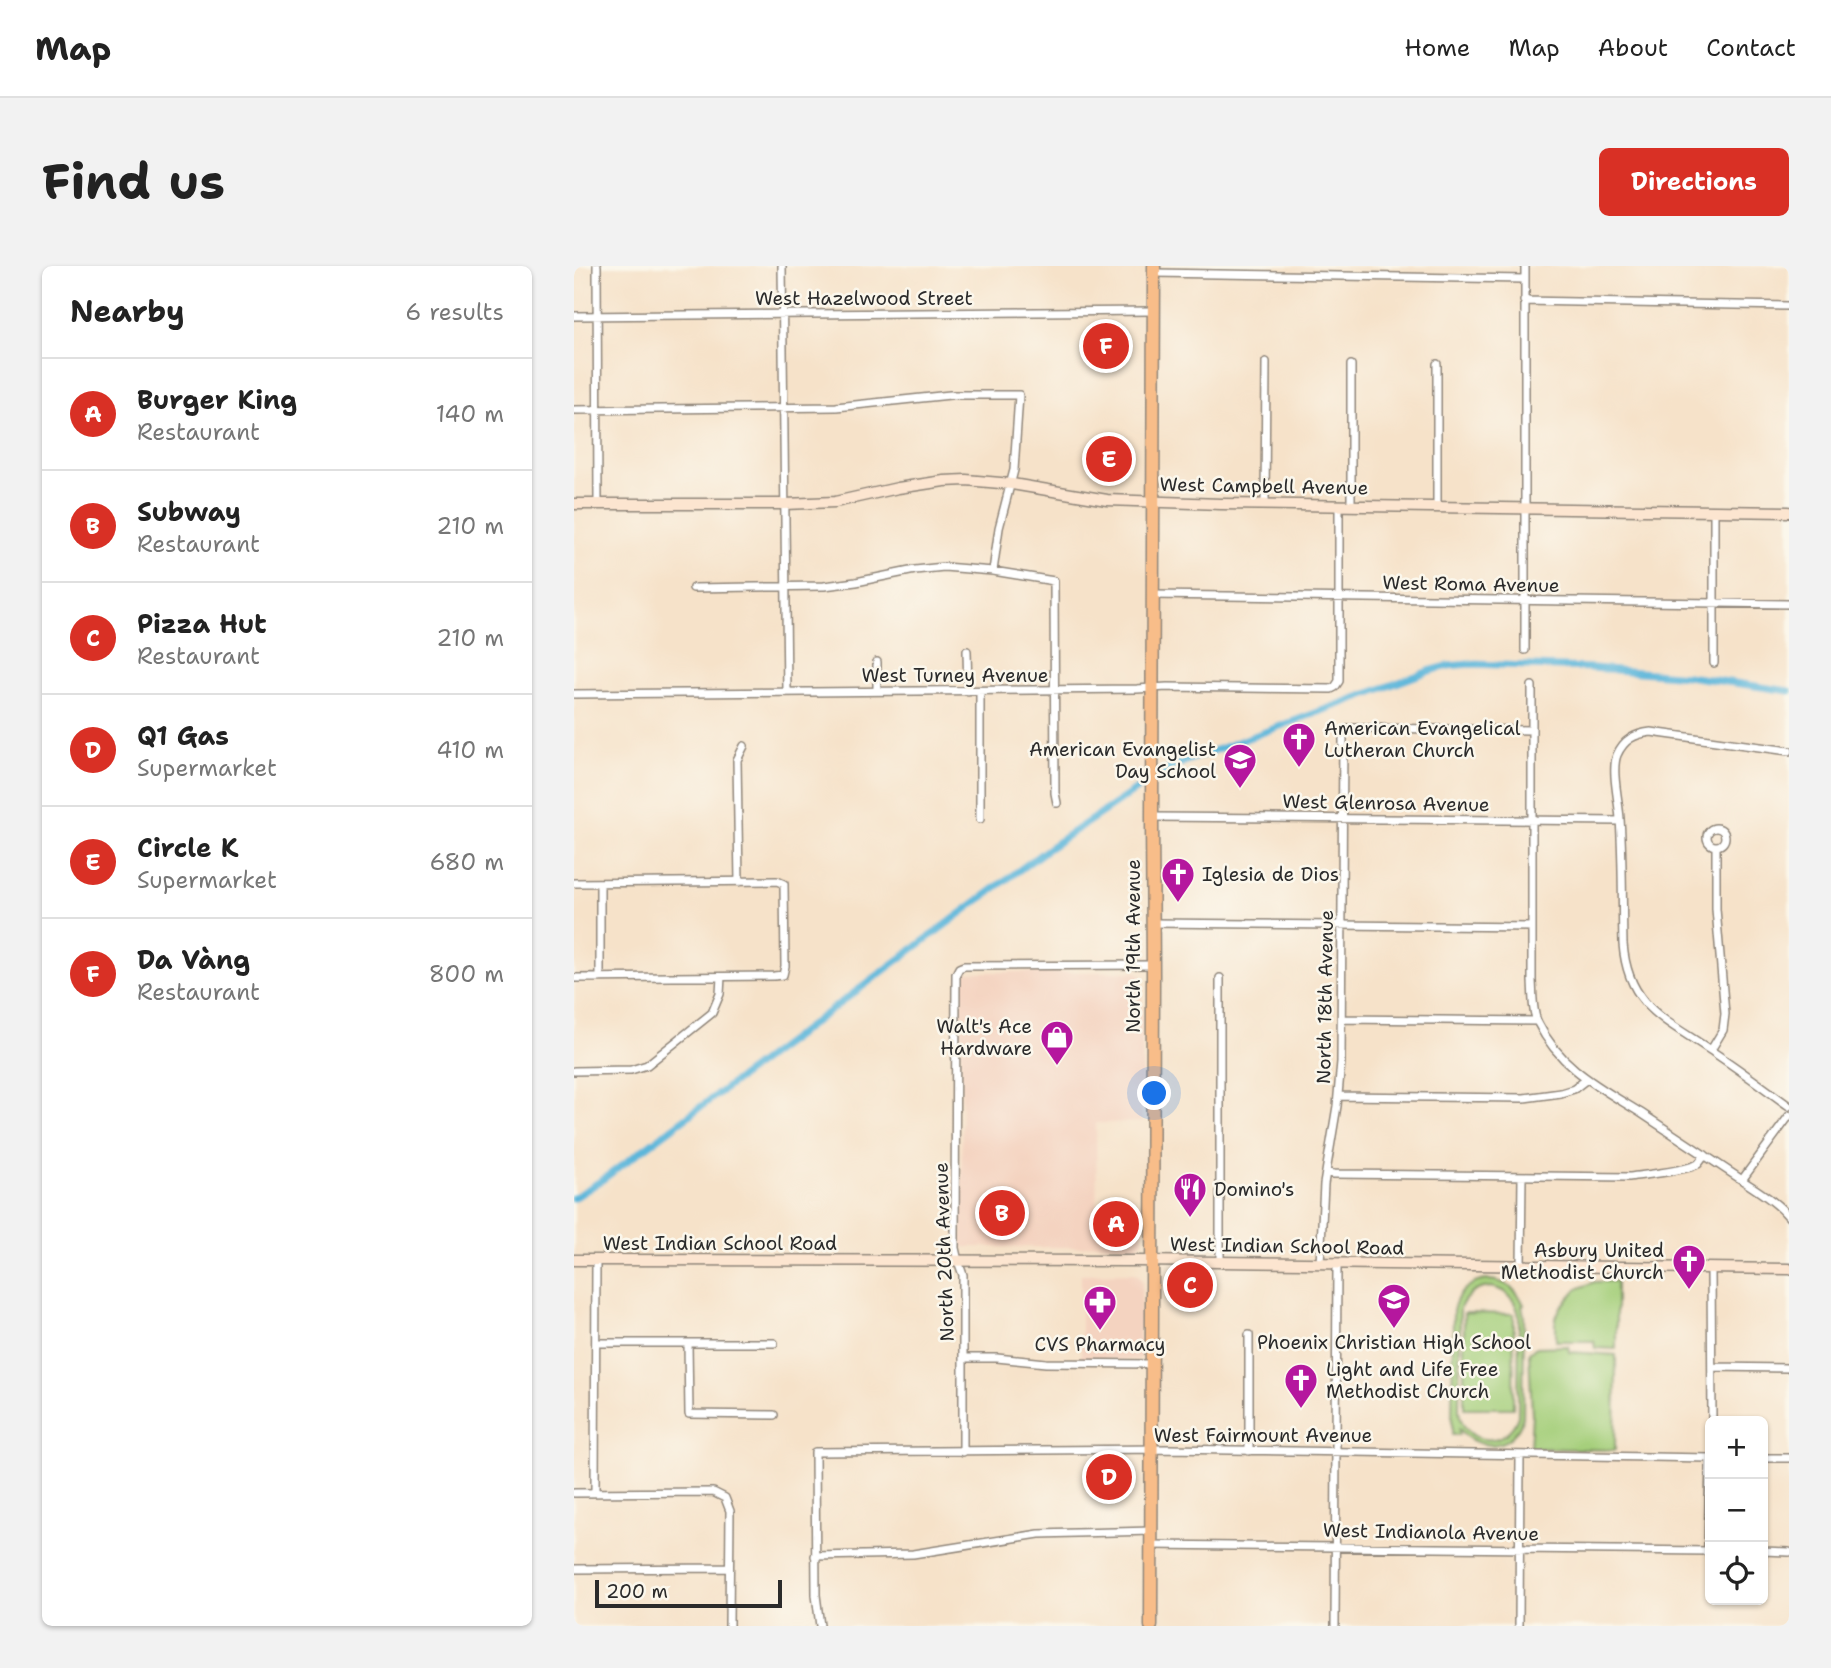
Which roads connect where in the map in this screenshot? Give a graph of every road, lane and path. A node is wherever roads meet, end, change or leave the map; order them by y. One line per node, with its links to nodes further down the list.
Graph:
1 (597, 266): 12 (street)
2 (782, 266): 10 (street)
3 (1525, 266): 6 (street)
4 (1154, 269): 5 (street); 9 (main road, North 19th Avenue)
5 (1232, 270): 6 (street)
6 (1525, 279): 7 (street)
7 (1524, 301): 8 (street); 28 (street)
8 (1789, 306)
9 (1154, 311): 10 (street, West Hazelwood Street); 20 (main road, North 19th Avenue)
10 (782, 314): 12 (street, West Hazelwood Street); 16 (street)
11 (574, 316): 12 (street, West Hazelwood Street)
12 (597, 316): 18 (street)
13 (1266, 362): 24 (street)
14 (1437, 364): 27 (street)
15 (1351, 365): 26 (street)
16 (784, 408): 18 (street); 19 (street); 23 (street)
17 (574, 410): 18 (street)
18 (597, 410): 22 (street)
19 (1012, 484): 20 (street, West Campbell Avenue); 23 (street, West Campbell Avenue); 31 (street)
20 (1153, 501): 24 (street, West Campbell Avenue); 34 (main road, North 19th Avenue)
21 (574, 504): 22 (street, West Campbell Avenue)
22 (598, 504): 23 (street, West Campbell Avenue)
23 (785, 504): 32 (street)
24 (1265, 504): 25 (street, West Campbell Avenue)
25 (1339, 505): 26 (street, West Campbell Avenue); 35 (street)
26 (1351, 505): 27 (street, West Campbell Avenue)
27 (1437, 506): 28 (street, West Campbell Avenue)
28 (1524, 508): 29 (street, West Campbell Avenue); 36 (street)
29 (1714, 511): 30 (street, West Campbell Avenue); 37 (street)
30 (1789, 512)
31 (993, 570): 32 (street); 45 (street)
32 (785, 588): 33 (street); 49 (street)
33 (693, 589)
34 (1153, 595): 35 (street, West Roma Avenue); 44 (main road, North 19th Avenue)
35 (1339, 598): 36 (street, West Roma Avenue); 44 (street, West Turney Avenue)
36 (1524, 601): 37 (street, West Roma Avenue); 39 (street)
37 (1714, 603): 38 (street, West Roma Avenue); 42 (street)
38 (1789, 604)
39 (1525, 650)
40 (967, 651): 47 (street)
41 (877, 662): 46 (street)
42 (1714, 663)
43 (1532, 686): 51 (street)
44 (1153, 688): 45 (street, West Turney Avenue); 55 (main road, North 19th Avenue)
45 (1055, 690): 48 (street, West Turney Avenue); 54 (street)
46 (877, 691): 47 (street, West Turney Avenue); 49 (street, West Turney Avenue)
47 (968, 691): 48 (street, West Turney Avenue)
48 (980, 691): 56 (street)
49 (786, 692): 50 (street, West Turney Avenue)
50 (574, 694)
51 (1532, 730): 57 (street, North 18th Avenue); 58 (street)
52 (744, 746): 61 (street)
53 (1789, 751): 59 (street)
54 (1057, 803)
55 (1152, 817): 57 (street, West Glenrosa Avenue); 64 (main road, North 19th Avenue)
56 (980, 818)
57 (1342, 818): 58 (street, West Glenrosa Avenue); 65 (street, North 18th Avenue)
58 (1533, 820): 59 (street, West Glenrosa Avenue); 66 (street)
59 (1620, 821): 74 (street)
60 (1716, 846): 74 (street)
61 (739, 882): 63 (street); 68 (street)
62 (574, 883): 63 (street)
63 (600, 883): 70 (street)
64 (1152, 923): 65 (street); 67 (main road, North 19th Avenue)
65 (1343, 925): 66 (street); 72 (street, North 18th Avenue)
66 (1532, 927): 73 (street)
67 (1153, 965): 87 (street, North 20th Avenue); 88 (main road, North 19th Avenue)
68 (721, 976): 70 (street); 75 (street)
69 (574, 978): 70 (street)
70 (600, 978)
71 (1220, 978): 89 (street)
72 (1342, 1019): 73 (street); 77 (street, North 18th Avenue)
73 (1536, 1021): 76 (street)
74 (1711, 1050): 78 (street)
75 (574, 1071)
76 (1587, 1079): 77 (street); 80 (street)
77 (1338, 1096): 81 (street, North 18th Avenue)
78 (1789, 1106)
79 (1789, 1116): 83 (street)
80 (1705, 1155): 82 (street); 83 (street)
81 (1326, 1173): 82 (street); 90 (street, North 18th Avenue)
82 (1522, 1176): 92 (street)
83 (1742, 1180): 84 (street)
84 (1789, 1217)
85 (574, 1261): 86 (street, West Indian School Road)
86 (596, 1261): 87 (street, West Indian School Road); 96 (street)
87 (958, 1261): 88 (street, West Indian School Road); 99 (street, North 20th Avenue)
88 (1153, 1261): 89 (street, West Indian School Road); 100 (main road, North 19th Avenue)
89 (1220, 1263): 90 (street, West Indian School Road)
90 (1320, 1264): 91 (street, West Indian School Road)
91 (1337, 1264): 92 (street, West Indian School Road); 107 (street)
92 (1521, 1266): 93 (street, West Indian School Road)
93 (1711, 1269): 94 (street, West Indian School Road); 101 (street)
94 (1789, 1269)
95 (1249, 1335): 106 (street)
96 (596, 1343): 97 (street); 115 (street)
97 (688, 1343): 98 (street); 103 (street)
98 (774, 1343)
99 (963, 1358): 100 (street); 108 (street, North 20th Avenue)
100 (1152, 1364): 105 (main road, North 19th Avenue)
101 (1712, 1367): 102 (street); 104 (street)
102 (1789, 1368)
103 (774, 1415)
104 (1712, 1416)
105 (1152, 1450): 106 (street, West Fairmount Avenue); 108 (street, West Fairmount Avenue); 116 (main road, North 19th Avenue)
106 (1249, 1451): 107 (street, West Fairmount Avenue)
107 (1336, 1451): 109 (street, West Fairmount Avenue); 119 (street)
108 (963, 1452): 124 (street, West Fairmount Avenue)
109 (1520, 1455): 112 (street, West Fairmount Avenue); 120 (street)
110 (1768, 1458): 111 (street)
111 (1789, 1458)
112 (1705, 1459)
113 (1710, 1479): 117 (street)
114 (574, 1493): 115 (street)
115 (595, 1493): 125 (street)
116 (1152, 1531): 118 (main road, North 19th Avenue); 124 (street)
117 (1709, 1542)
118 (1151, 1545): 119 (street, West Indianola Avenue); 129 (main road, North 19th Avenue)
119 (1335, 1547): 120 (street, West Indianola Avenue); 130 (street)
120 (1521, 1549): 121 (street, West Indianola Avenue); 131 (street)
121 (1705, 1551)
122 (1768, 1551): 123 (street)
123 (1789, 1552)
124 (815, 1556): 128 (street)
125 (729, 1568): 126 (street); 127 (street)
126 (574, 1569)
127 (729, 1626)
128 (820, 1626)
129 (1152, 1626)
130 (1335, 1626)
131 (1519, 1626)

